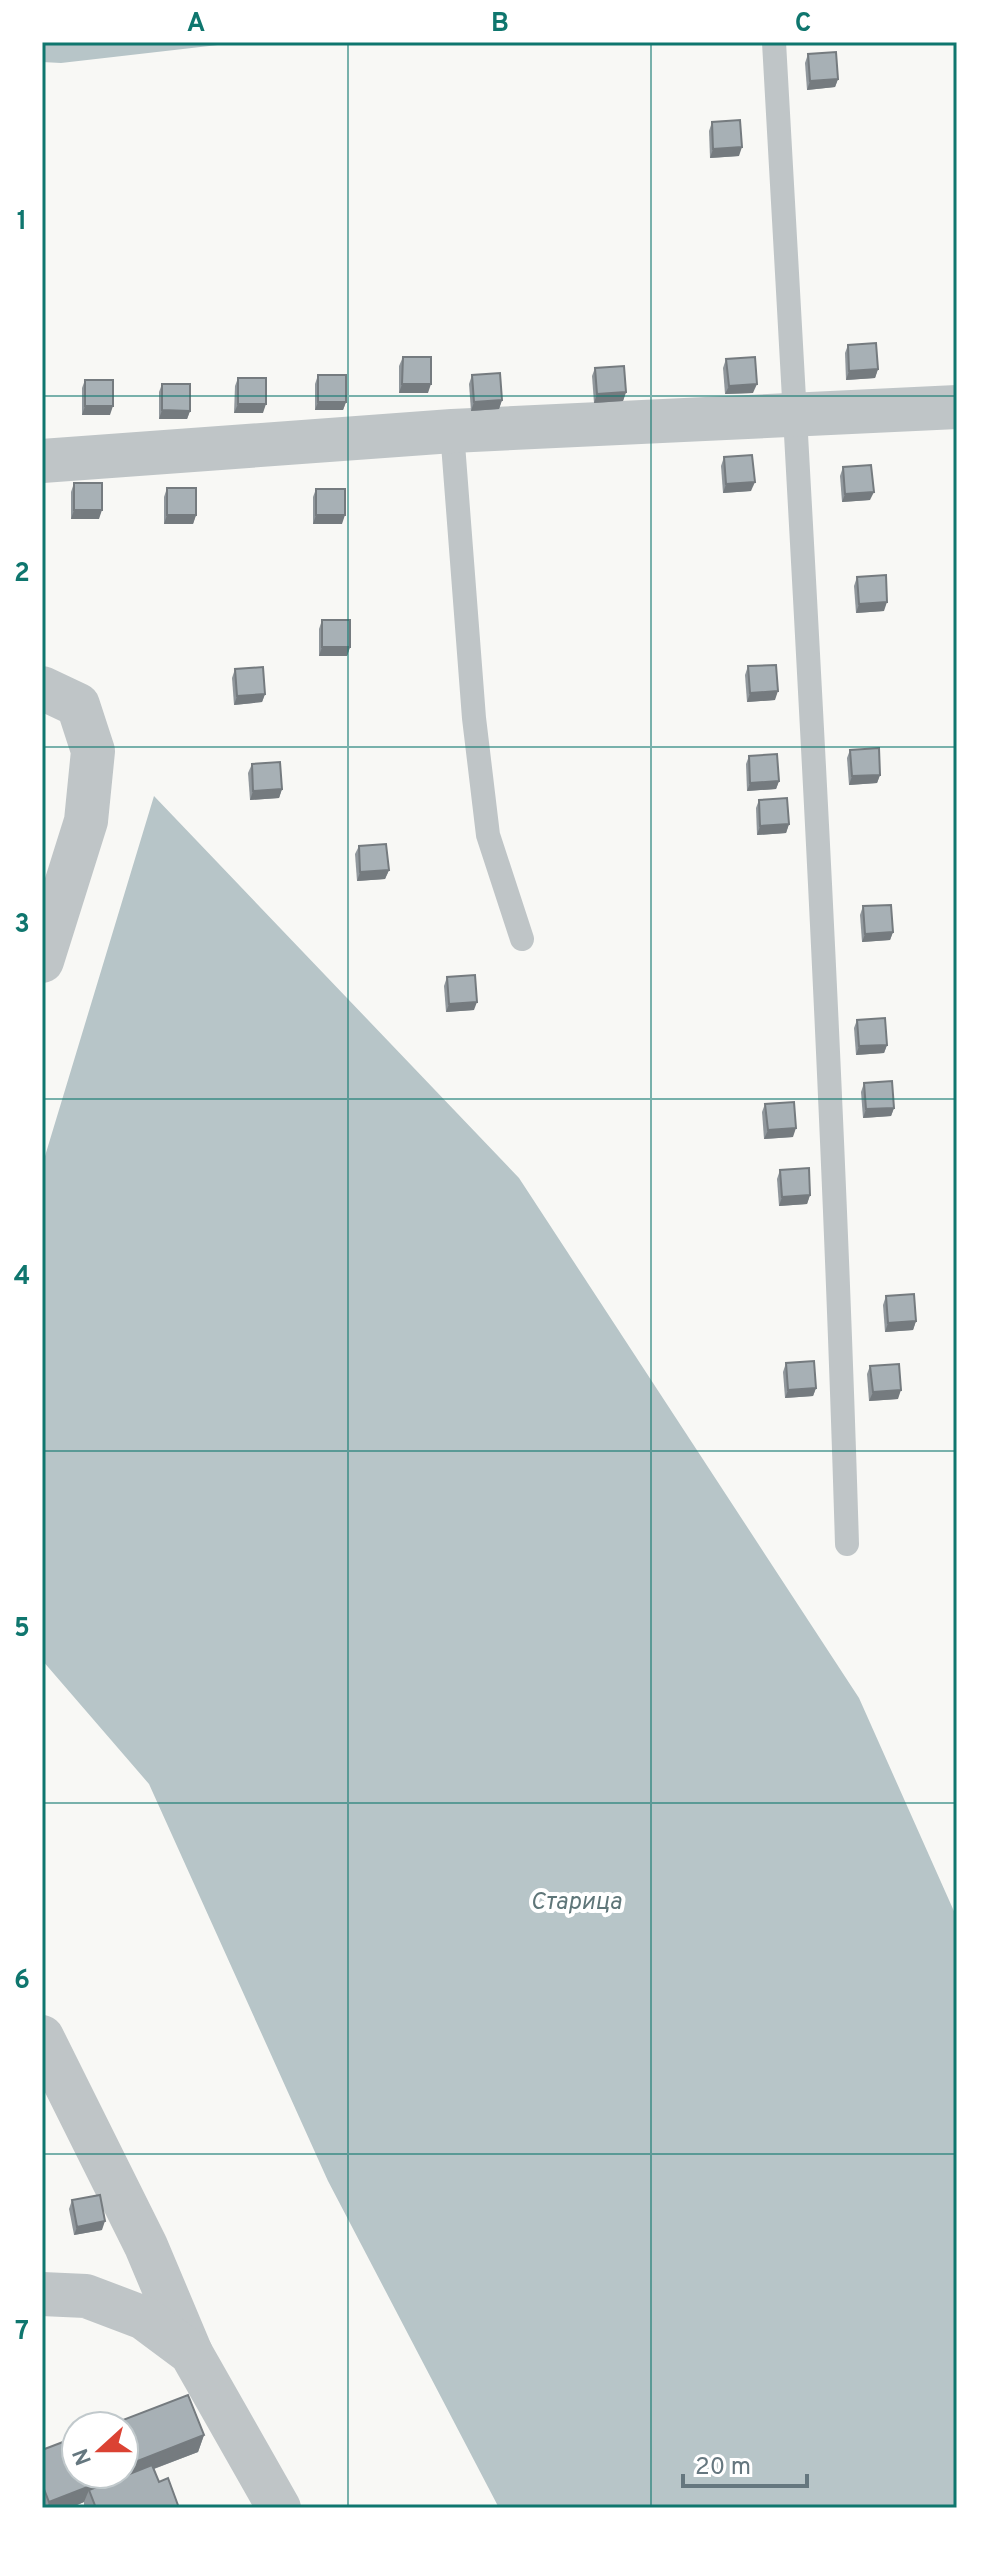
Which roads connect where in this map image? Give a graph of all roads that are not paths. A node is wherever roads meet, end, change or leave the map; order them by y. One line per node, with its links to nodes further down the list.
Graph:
1 (774, 42): 3 (lane)
2 (957, 407): 3 (street)
3 (795, 414): 4 (street); 9 (lane)
4 (452, 431): 5 (street); 7 (lane)
5 (42, 461)
6 (42, 688): 8 (street)
7 (522, 939)
8 (42, 961)
9 (847, 1544)
10 (42, 2037): 12 (street)
11 (42, 2294): 12 (street)
12 (191, 2353): 13 (street)
13 (279, 2508)

